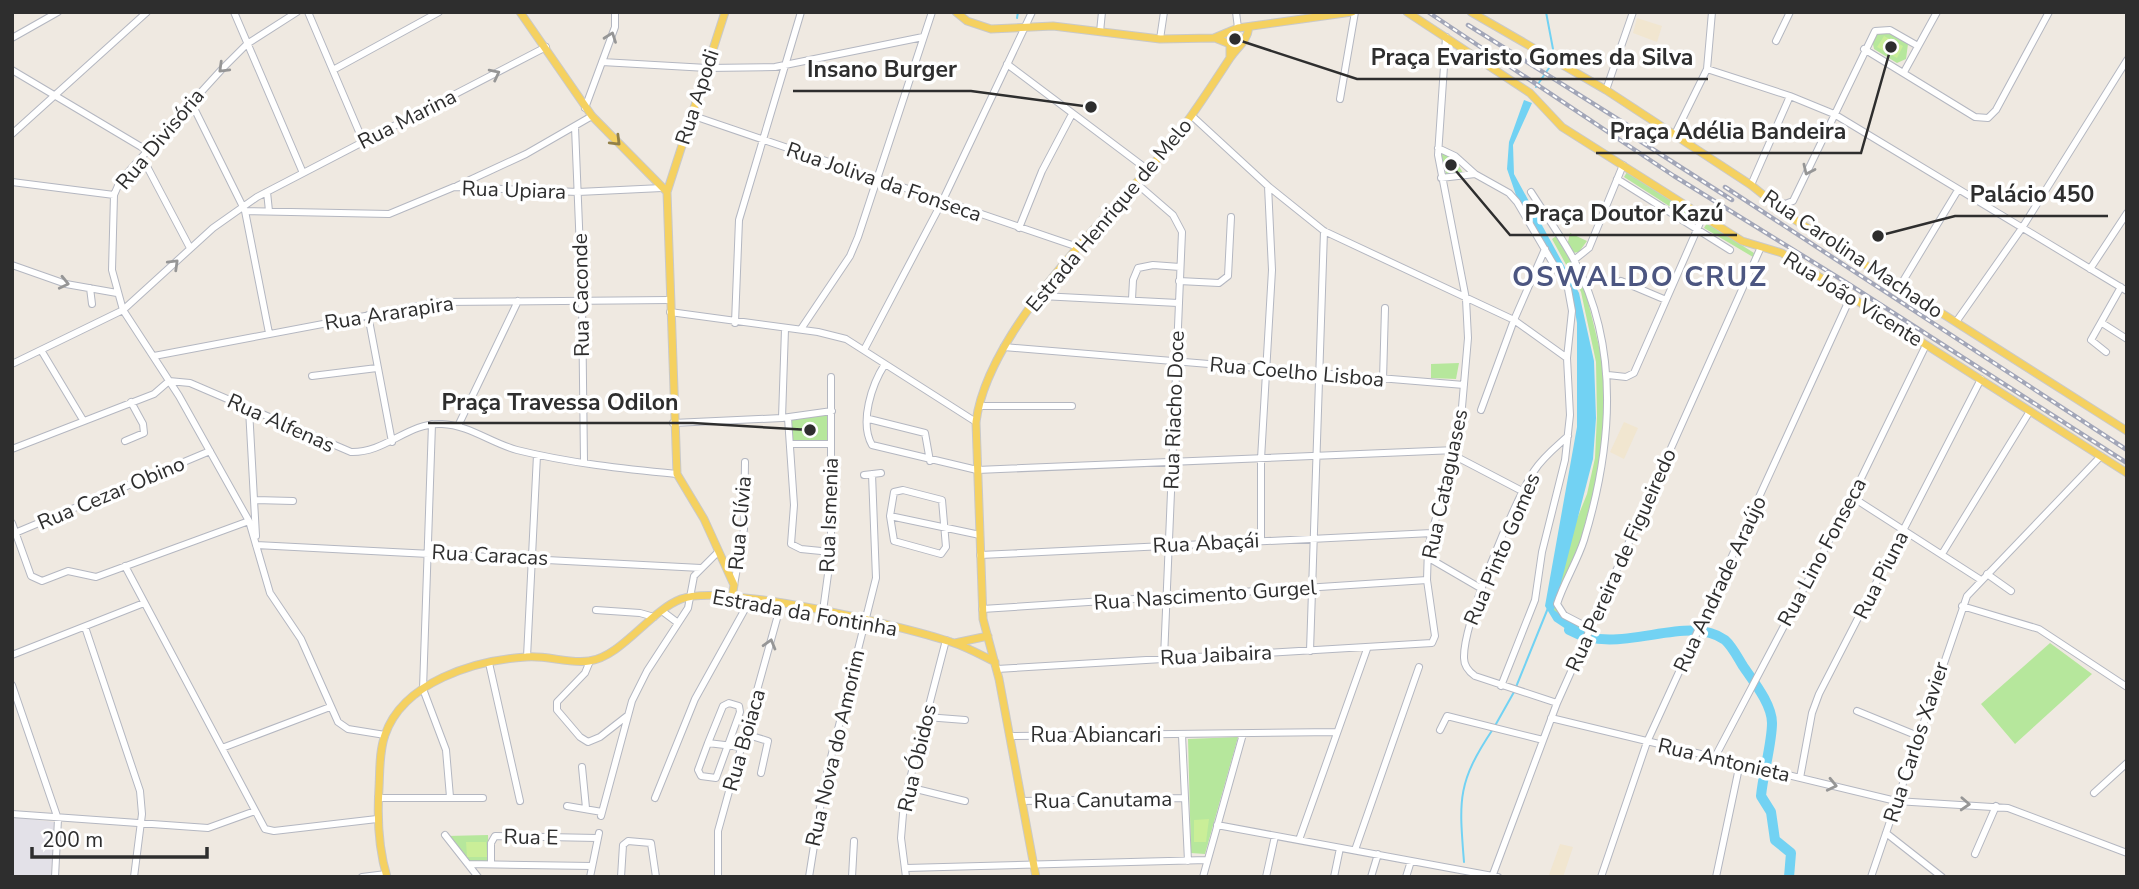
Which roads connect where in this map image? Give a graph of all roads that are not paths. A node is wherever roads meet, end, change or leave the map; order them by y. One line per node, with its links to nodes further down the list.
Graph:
1 (58, 12): 31 (street)
2 (147, 12): 50 (street)
3 (234, 12): 35 (street)
4 (297, 12): 35 (street, Rua Divisória)
5 (308, 12): 46 (street)
6 (439, 12): 46 (street)
7 (520, 12): 37 (main road)
8 (615, 12): 41 (street, one-way to 8)
9 (725, 12): 44 (main road, Rua Apodi)
10 (801, 12): 42 (street)
11 (932, 12): 29 (street)
12 (956, 12): 26 (main road)
13 (1032, 12): 26 (street)
14 (1102, 12): 28 (street)
15 (1164, 12): 33 (street)
16 (1236, 12): 27 (street)
17 (1353, 12): 25 (main road); 52 (street)
18 (1407, 12): 30 (main road, Rua João Vicente)
19 (1471, 12): 49 (main road, Rua Carolina Machado)
20 (1633, 12): 49 (street)
21 (1712, 12): 45 (street)
22 (1790, 12): 34 (street)
23 (1937, 12): 36 (street)
24 (2049, 12): 48 (street)
25 (1249, 27): 27 (main road); 39 (main road, Estrada Henrique de Melo)
26 (1026, 28): 28 (main road); 43 (street)
27 (1238, 28): 32 (main road)
28 (1100, 32): 33 (main road)
29 (923, 37): 42 (street); 73 (street)
30 (1446, 37): 65 (street, Rua Cataguases); 67 (main road, Rua João Vicente)
31 (12, 38)
32 (1214, 38): 33 (main road); 39 (main road)
33 (1160, 39)
34 (1776, 41)
35 (247, 44): 53 (street, Rua Divisória, one-way to 53); 69 (street)
36 (1918, 46): 38 (street); 48 (street)
37 (547, 47): 54 (main road); 64 (street, Rua Marina, one-way to 37)
38 (1864, 49): 48 (street); 56 (street)
39 (1230, 57): 59 (main road, Estrada Henrique de Melo)
40 (2127, 60): 95 (street)
41 (602, 62): 44 (street); 54 (street)
42 (786, 62): 44 (street); 63 (street)
43 (1007, 64): 55 (street); 88 (street)
44 (707, 68): 57 (main road, Rua Apodi)
45 (1707, 69): 51 (street); 62 (street)
46 (333, 70): 64 (street)
47 (12, 71): 50 (street)
48 (1904, 72)
49 (1606, 90): 62 (main road, Rua Carolina Machado)
50 (54, 95): 61 (street); 66 (street)
51 (1790, 96): 56 (street); 78 (street)
52 (1340, 99)
53 (190, 100): 66 (street, Rua Divisória); 89 (street)
54 (585, 108): 58 (main road)
55 (1072, 114): 68 (street); 94 (street)
56 (1834, 114): 82 (street); 87 (street, one-way to 87)
57 (691, 115): 63 (street, Rua Joliva da Fonseca); 76 (main road, Rua Apodi)
58 (592, 116): 60 (street); 72 (main road, one-way to 72)
59 (1192, 116): 68 (main road, Estrada Henrique de Melo); 79 (street)
60 (575, 127): 80 (street); 84 (street, Rua Caconde)
61 (12, 134)
62 (1675, 134): 78 (main road, Rua Carolina Machado)
63 (764, 140): 73 (street, Rua Joliva da Fonseca); 129 (street)
64 (363, 141): 69 (street, Rua Marina)
65 (1438, 148): 70 (street); 71 (street, Rua Cataguases)
66 (145, 154): 86 (street, Rua Divisória); 100 (street)
67 (1623, 165): 74 (street); 93 (main road, Rua João Vicente)
68 (1148, 170): 77 (main road, Estrada Henrique de Melo)
69 (303, 173): 83 (street, Rua Marina)
70 (1475, 174): 71 (street); 101 (street)
71 (1441, 178): 116 (street, Rua Cataguases)
72 (654, 179): 76 (main road); 81 (main road)
73 (876, 179): 88 (street, Rua Joliva da Fonseca); 132 (street)
74 (1617, 179): 96 (street); 103 (street)
75 (12, 181): 86 (street)
76 (670, 181): 81 (main road, Rua Apodi)
77 (1136, 183): 98 (main road, Estrada Henrique de Melo); 105 (street, Rua Riacho Doce)
78 (1751, 184): 87 (main road, Rua Carolina Machado)
79 (1268, 186): 97 (street); 146 (street)
80 (454, 187): 84 (street, Rua Upiara); 90 (street, Rua Upiara)
81 (664, 190): 84 (street, Rua Upiara); 118 (main road, Rua Apodi)
82 (1958, 190): 95 (street); 109 (street)
83 (267, 191): 89 (street, Rua Marina); 90 (street)
84 (578, 192): 117 (street, Rua Caconde)
85 (1531, 192): 103 (street)
86 (114, 195): 112 (street, Rua Divisória)
87 (1768, 198): 109 (main road, Rua Carolina Machado)
88 (942, 202): 94 (street, Rua Joliva da Fonseca); 138 (street)
89 (244, 209): 90 (street, Rua Upiara); 100 (street, Rua Marina); 133 (street)
90 (269, 211)
91 (2127, 213): 106 (street)
92 (1231, 216): 107 (street)
93 (1703, 216): 96 (street); 99 (main road, Rua João Vicente)
94 (1019, 228): 98 (street, Rua Joliva da Fonseca)
95 (2022, 228): 106 (street); 128 (street)
96 (1698, 229): 102 (street); 119 (street)
97 (1324, 231): 116 (street); 147 (street)
98 (1078, 247): 113 (main road, Estrada Henrique de Melo)
99 (1761, 247): 114 (main road, Rua João Vicente); 238 (street, Rua Pereira de Figueiredo)
100 (190, 248): 124 (street, Rua Marina, one-way to 100)
101 (1545, 249): 127 (street); 141 (street)
102 (1730, 250)
103 (1574, 260): 148 (street)
104 (12, 265): 110 (street, one-way to 110)
105 (1180, 267): 107 (street, Rua Riacho Doce); 115 (street)
106 (2090, 269): 111 (street)
107 (1180, 281): 121 (street, Rua Riacho Doce)
108 (1621, 281): 119 (street)
109 (1900, 286): 128 (main road, Rua Carolina Machado)
110 (90, 288): 112 (street); 122 (street)
111 (2124, 289): 130 (street)
112 (117, 293): 124 (street, Rua Divisória)
113 (1041, 296): 115 (street); 136 (main road, Estrada Henrique de Melo)
114 (1851, 296): 135 (main road, Rua João Vicente); 273 (street, Rua Andrade Araújo)
115 (1132, 299): 121 (street)
116 (1466, 299): 127 (street); 154 (street, Rua Cataguases)
117 (582, 300): 118 (street, Rua Ararapira); 120 (street, Rua Ararapira); 183 (street, Rua Caconde)
118 (670, 300): 125 (main road, Rua Apodi)
119 (1666, 300): 148 (street)
120 (518, 301): 126 (street, Rua Ararapira); 168 (street)
121 (1178, 303): 142 (street, Rua Riacho Doce)
122 (92, 304)
123 (1385, 308): 152 (street)
124 (123, 310): 137 (street, Rua Marina); 140 (street, Rua Divisória)
125 (670, 312): 129 (street); 167 (main road, Rua Apodi)
126 (368, 315): 133 (street, Rua Ararapira); 145 (street)
127 (1514, 320): 141 (street); 159 (street)
128 (1956, 322): 169 (main road, Rua Carolina Machado)
129 (735, 323): 131 (street)
130 (2102, 323): 134 (street); 139 (street)
131 (785, 329): 132 (street); 162 (street)
132 (801, 329): 138 (street)
133 (269, 333): 140 (street, Rua Ararapira)
134 (2127, 339)
135 (1926, 345): 151 (main road, Rua João Vicente); 191 (street, Rua Lino Fonseca)
136 (1004, 347): 142 (street, Rua Coelho Lisboa); 156 (main road, Estrada Henrique de Melo)
137 (41, 350): 143 (street, Rua Marina); 164 (street)
138 (864, 350): 144 (street)
139 (2106, 352)
140 (154, 356): 153 (street, Rua Divisória)
141 (1567, 358): 170 (street)
142 (1175, 361): 146 (street, Rua Coelho Lisboa); 185 (street, Rua Riacho Doce)
143 (12, 364)
144 (885, 364): 163 (street); 165 (street)
145 (377, 369): 149 (street); 172 (street)
146 (1267, 371): 147 (street, Rua Coelho Lisboa); 181 (street)
147 (1319, 375): 152 (street, Rua Coelho Lisboa); 180 (street)
148 (1608, 375): 238 (street)
149 (312, 376)
150 (831, 377): 160 (street, Rua Ismenia)
151 (1981, 379): 161 (main road, Rua João Vicente); 199 (street, Rua Piuna)
152 (1383, 380): 154 (street, Rua Coelho Lisboa)
153 (169, 381): 155 (street); 158 (street, Rua Alfenas); 176 (street, Rua Divisória)
154 (1464, 385): 177 (street, Rua Cataguases)
155 (131, 402): 164 (street); 171 (street)
156 (979, 406): 157 (street); 165 (main road, Estrada Henrique de Melo)
157 (1072, 406)
158 (249, 409): 172 (street, Rua Alfenas); 193 (street)
159 (1481, 410)
160 (832, 411): 162 (street); 174 (street, Rua Ismenia)
161 (2030, 411): 179 (main road, Rua João Vicente); 210 (street)
162 (785, 418): 167 (street); 173 (street)
163 (869, 419): 182 (street); 182 (street)
164 (83, 420): 175 (street)
165 (976, 422): 186 (main road, Estrada Henrique de Melo)
166 (432, 424): 168 (street, Rua Alfenas); 172 (street, Rua Alfenas); 207 (street)
167 (673, 424): 189 (main road, Rua Apodi)
168 (458, 426): 178 (street, Rua Alfenas)
169 (2127, 432)
170 (1568, 435): 190 (street, Rua Pinto Gomes); 253 (street)
171 (125, 440)
172 (392, 442)
173 (791, 444): 174 (street); 209 (street)
174 (831, 444): 209 (street, Rua Ismenia)
175 (12, 449)
176 (210, 452): 194 (street, Rua Divisória); 202 (street, Rua Cezar Obino)
177 (1455, 453): 180 (street); 190 (street); 200 (street, Rua Cataguases)
178 (537, 455): 183 (street, Rua Alfenas); 212 (street)
179 (2101, 456): 188 (main road, Rua João Vicente); 216 (street, Rua Carlos Xavier)
180 (1315, 457): 181 (street); 203 (street)
181 (1261, 459): 185 (street); 204 (street)
182 (930, 461): 186 (street)
183 (584, 462): 189 (street, Rua Alfenas)
184 (745, 462): 219 (street, Rua Clívia)
185 (1170, 463): 186 (street); 206 (street, Rua Riacho Doce)
186 (977, 470): 201 (main road, Estrada Henrique de Melo)
187 (881, 473): 235 (street, Rua Nova do Amorim)
188 (2127, 473)
189 (677, 474): 208 (main road)
190 (1522, 491): 221 (street, Rua Pinto Gomes)
191 (1852, 497): 199 (street); 277 (street, Rua Lino Fonseca)
192 (293, 501): 193 (street)
193 (255, 502): 194 (street); 205 (street)
194 (241, 509): 196 (street, Rua Divisória)
195 (890, 516): 198 (street); 198 (street); 198 (street)
196 (249, 521): 205 (street, Rua Divisória); 214 (street)
197 (12, 523): 202 (street)
198 (945, 527): 201 (street)
199 (1905, 529): 210 (street); 282 (street, Rua Piuna)
200 (1432, 533): 203 (street, Rua Abaçái); 213 (street, Rua Cataguases)
201 (980, 535): 211 (main road, Estrada Henrique de Melo)
202 (15, 538): 214 (street)
203 (1315, 539): 204 (street, Rua Abaçái); 220 (street)
204 (1261, 540): 206 (street, Rua Abaçái)
205 (255, 543): 207 (street, Rua Caracas); 257 (street, Rua Divisória)
206 (1169, 544): 211 (street, Rua Abaçái); 225 (street, Rua Riacho Doce)
207 (426, 551): 212 (street, Rua Caracas); 255 (street)
208 (718, 552): 215 (street); 219 (main road)
209 (831, 552): 233 (street, Rua Ismenia)
210 (1942, 554): 218 (street)
211 (981, 555): 230 (main road, Estrada Henrique de Melo)
212 (530, 557): 215 (street, Rua Caracas); 246 (street)
213 (1427, 557): 217 (street, Rua Cataguases); 221 (street)
214 (125, 566): 227 (street)
215 (701, 568): 223 (street)
216 (1987, 574): 218 (street, Rua Carlos Xavier); 222 (street)
217 (1427, 580): 220 (street, Rua Nascimento Gurgel); 241 (street, Rua Cataguases)
218 (1981, 580): 229 (street, Rua Carlos Xavier)
219 (734, 585): 224 (main road)
220 (1312, 588): 225 (street, Rua Nascimento Gurgel); 244 (street)
221 (1482, 589): 253 (street, Rua Pinto Gomes)
222 (2011, 591)
223 (691, 597): 224 (main road, Estrada da Fontinha); 232 (main road, Estrada da Fontinha); 236 (street)
224 (732, 597): 226 (main road, Estrada da Fontinha)
225 (1167, 598): 230 (street, Rua Nascimento Gurgel); 247 (street, Rua Riacho Doce)
226 (750, 600): 228 (main road, Estrada da Fontinha); 288 (street)
227 (144, 603): 237 (street); 276 (street)
228 (781, 604): 233 (main road, Estrada da Fontinha); 265 (street, Rua Boiaca, one-way to 228)
229 (1962, 607): 254 (street); 270 (street, Rua Carlos Xavier)
230 (982, 609): 239 (main road, Estrada Henrique de Melo)
231 (596, 610): 234 (street)
232 (662, 611): 234 (main road, Estrada da Fontinha); 236 (street)
233 (823, 611): 235 (main road, Estrada da Fontinha)
234 (654, 617): 248 (main road, Estrada da Fontinha)
235 (865, 620): 240 (main road, Estrada da Fontinha); 332 (street, Rua Nova do Amorim)
236 (678, 623): 259 (street)
237 (85, 627): 245 (street); 301 (street)
238 (1589, 633): 256 (street, Rua Pereira de Figueiredo)
239 (988, 636): 242 (main road); 250 (main road, Estrada Henrique de Melo)
240 (946, 640): 242 (main road, Estrada da Fontinha); 260 (street, Rua Óbidos)
241 (1434, 640): 243 (street, Rua Jaibaira)
242 (954, 643): 250 (main road, Estrada da Fontinha)
243 (1367, 649): 244 (street, Rua Jaibaira); 264 (street)
244 (1310, 651): 247 (street, Rua Jaibaira)
245 (12, 655)
246 (527, 657): 248 (main road); 249 (main road)
247 (1164, 657): 250 (street, Rua Jaibaira)
248 (590, 661): 259 (street)
249 (489, 663): 255 (main road); 291 (street)
250 (996, 665): 269 (main road, Estrada Henrique de Melo)
251 (1419, 667): 309 (street)
252 (12, 685): 299 (street)
253 (1504, 687): 256 (street)
254 (2127, 687)
255 (423, 689): 267 (main road); 285 (street)
256 (1557, 704): 261 (street, Rua Pereira de Figueiredo)
257 (330, 707): 267 (street); 276 (street)
258 (1857, 710): 270 (street)
259 (627, 716): 296 (street)
260 (926, 717): 262 (street); 283 (street, Rua Óbidos)
261 (1551, 718): 271 (street, Rua Pereira de Figueiredo); 273 (street, Rua Antonieta)
262 (965, 720)
263 (1440, 730): 271 (street)
264 (1337, 732): 266 (street, Rua Abiancari); 306 (street)
265 (745, 734): 275 (street, Rua Boiaca); 281 (street)
266 (1243, 734): 268 (street, Rua Abiancari); 302 (street)
267 (385, 735): 286 (main road)
268 (1182, 735): 269 (street, Rua Abiancari); 289 (street)
269 (1010, 736): 293 (main road, Estrada Henrique de Melo)
270 (1918, 736): 290 (street, Rua Carlos Xavier)
271 (1543, 740): 323 (street, Rua Pereira de Figueiredo)
272 (708, 743): 274 (street); 274 (street); 274 (street)
273 (1647, 743): 277 (street, Rua Antonieta); 342 (street, Rua Andrade Araújo)
274 (729, 745): 275 (street)
275 (741, 747): 331 (street, Rua Boiaca)
276 (222, 748): 297 (street)
277 (1715, 757): 278 (street, Rua Antonieta)
278 (1740, 763): 282 (street, Rua Antonieta); 343 (street)
279 (2127, 764): 284 (street)
280 (582, 767): 296 (street)
281 (761, 773)
282 (1801, 778): 290 (street, Rua Antonieta, one-way to 290)
283 (908, 787): 292 (street); 320 (street, Rua Óbidos)
284 (2094, 793)
285 (450, 797): 286 (street); 287 (street)
286 (378, 798): 300 (main road)
287 (483, 798)
288 (654, 798)
289 (1183, 798): 293 (street, Rua Canutama); 314 (street)
290 (1896, 800): 295 (street, Rua Antonieta, one-way to 295); 303 (street, Rua Carlos Xavier)
291 (520, 801)
292 (965, 801)
293 (1022, 801): 318 (main road, Estrada Henrique de Melo)
294 (567, 806): 296 (street)
295 (1996, 806): 310 (street, Rua Antonieta); 312 (street)
296 (586, 808)
297 (255, 811): 300 (street); 301 (street)
298 (12, 814): 299 (street)
299 (58, 819): 301 (street); 324 (street)
300 (377, 819): 322 (main road)
301 (141, 825): 325 (street)
302 (1216, 825): 305 (street); 313 (street)
303 (1886, 833): 344 (street, Rua Carlos Xavier); 345 (street)
304 (445, 835): 316 (street)
305 (1275, 836): 306 (street); 338 (street)
306 (1299, 840): 308 (street)
307 (854, 841): 333 (street)
308 (1340, 848): 309 (street); 339 (street)
309 (1355, 850): 311 (street)
310 (2127, 853)
311 (1378, 854): 315 (street); 340 (street)
312 (1975, 854)
313 (1207, 860): 314 (street); 337 (street)
314 (1188, 861): 318 (street)
315 (1411, 861): 323 (street); 341 (street)
316 (468, 864): 317 (street); 327 (street)
317 (491, 864): 319 (street); 319 (street, Rua E)
318 (1034, 865): 321 (street); 336 (main road, Estrada Henrique de Melo)
319 (592, 866): 328 (street)
320 (906, 868): 321 (street); 334 (street, Rua Óbidos)
321 (980, 868): 335 (street)
322 (387, 875): 326 (street)
323 (1494, 876)
324 (55, 877)
325 (134, 877)
326 (362, 877)
327 (478, 877)
328 (590, 877)
329 (621, 877): 330 (street)
330 (656, 877)
331 (718, 877)
332 (809, 877)
333 (852, 877)
334 (906, 877)
335 (981, 877)
336 (1036, 877)
337 (1203, 877)
338 (1266, 877)
339 (1334, 877)
340 (1371, 877)
341 (1406, 877)
342 (1601, 877)
343 (1716, 877)
344 (1871, 877)
345 (1942, 877)

